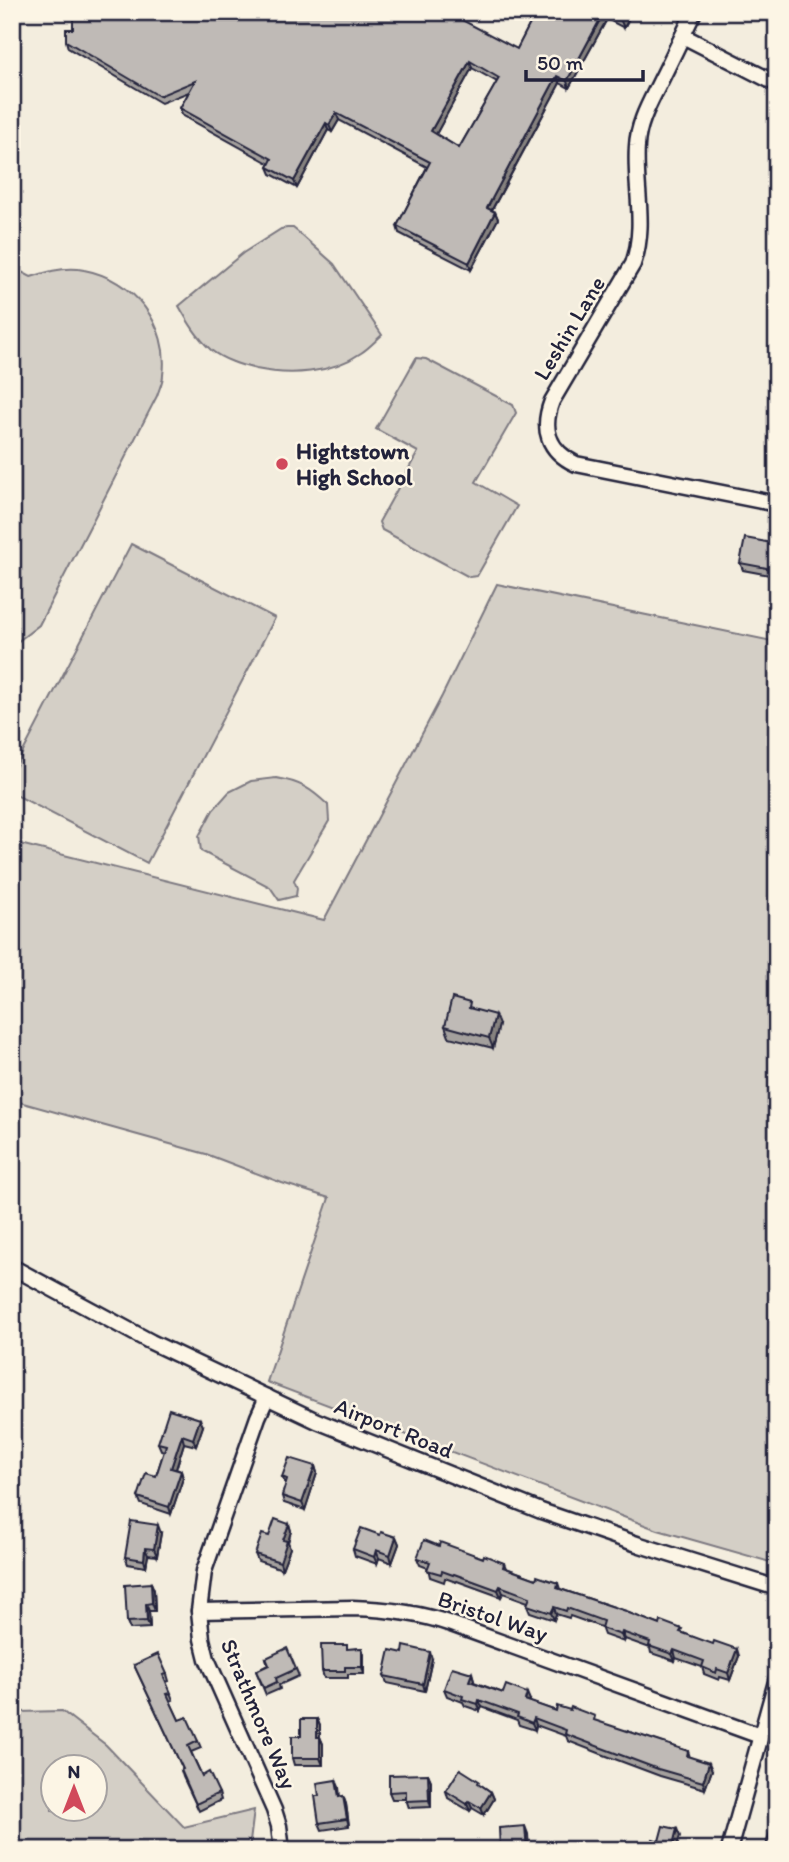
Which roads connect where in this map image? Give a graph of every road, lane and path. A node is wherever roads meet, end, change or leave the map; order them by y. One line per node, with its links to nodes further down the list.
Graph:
1 (694, 12): 2 (street, Leshin Lane)
2 (683, 36): 3 (street); 4 (street, Leshin Lane)
3 (777, 84)
4 (777, 504)
5 (12, 1267): 6 (street, Airport Road)
6 (267, 1397): 7 (street, Airport Road); 8 (street, Strathmore Way)
7 (777, 1588)
8 (199, 1611): 10 (street, Bristol Way); 11 (street, Strathmore Way)
9 (777, 1678): 10 (street)
10 (760, 1737): 12 (street)
11 (282, 1850)
12 (729, 1850)

